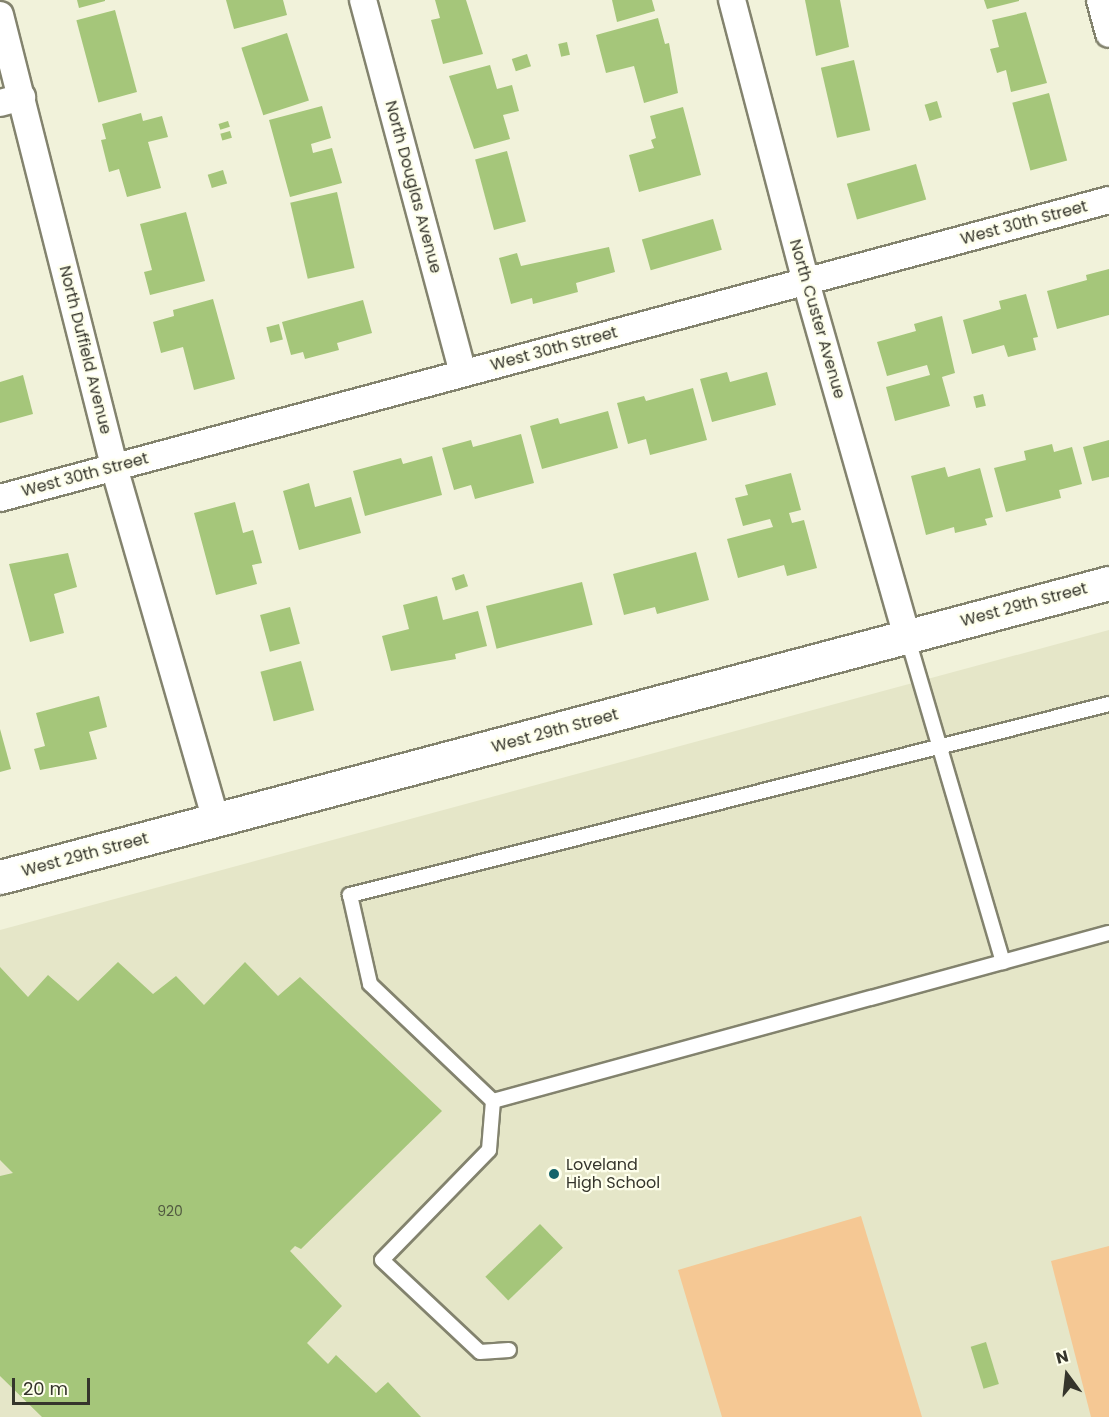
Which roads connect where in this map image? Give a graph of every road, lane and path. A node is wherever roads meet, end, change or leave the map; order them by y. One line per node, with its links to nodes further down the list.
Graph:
1 (363, 0): 9 (street, North Douglas Avenue)
2 (732, 0): 8 (street, North Custer Avenue)
3 (1100, 0): 5 (street)
4 (0, 15): 6 (street, North Duffield Avenue)
5 (1109, 34)
6 (11, 100): 10 (street, North Duffield Avenue)
7 (1109, 200): 8 (street, West 30th Street)
8 (806, 282): 9 (street, West 30th Street); 13 (street, North Custer Avenue)
9 (463, 373): 10 (street, West 30th Street)
10 (114, 467): 11 (street, West 30th Street); 16 (street, North Duffield Avenue)
11 (0, 498)
12 (1109, 583): 13 (main road, West 29th Street)
13 (907, 636): 15 (lane); 16 (main road, West 29th Street)
14 (1109, 704): 15 (lane)
15 (939, 748): 19 (lane); 20 (lane)
16 (216, 821): 17 (main road, West 29th Street)
17 (0, 877)
18 (1109, 933): 19 (lane)
19 (1003, 963): 20 (lane)
20 (493, 1101): 21 (lane)
21 (509, 1350)

